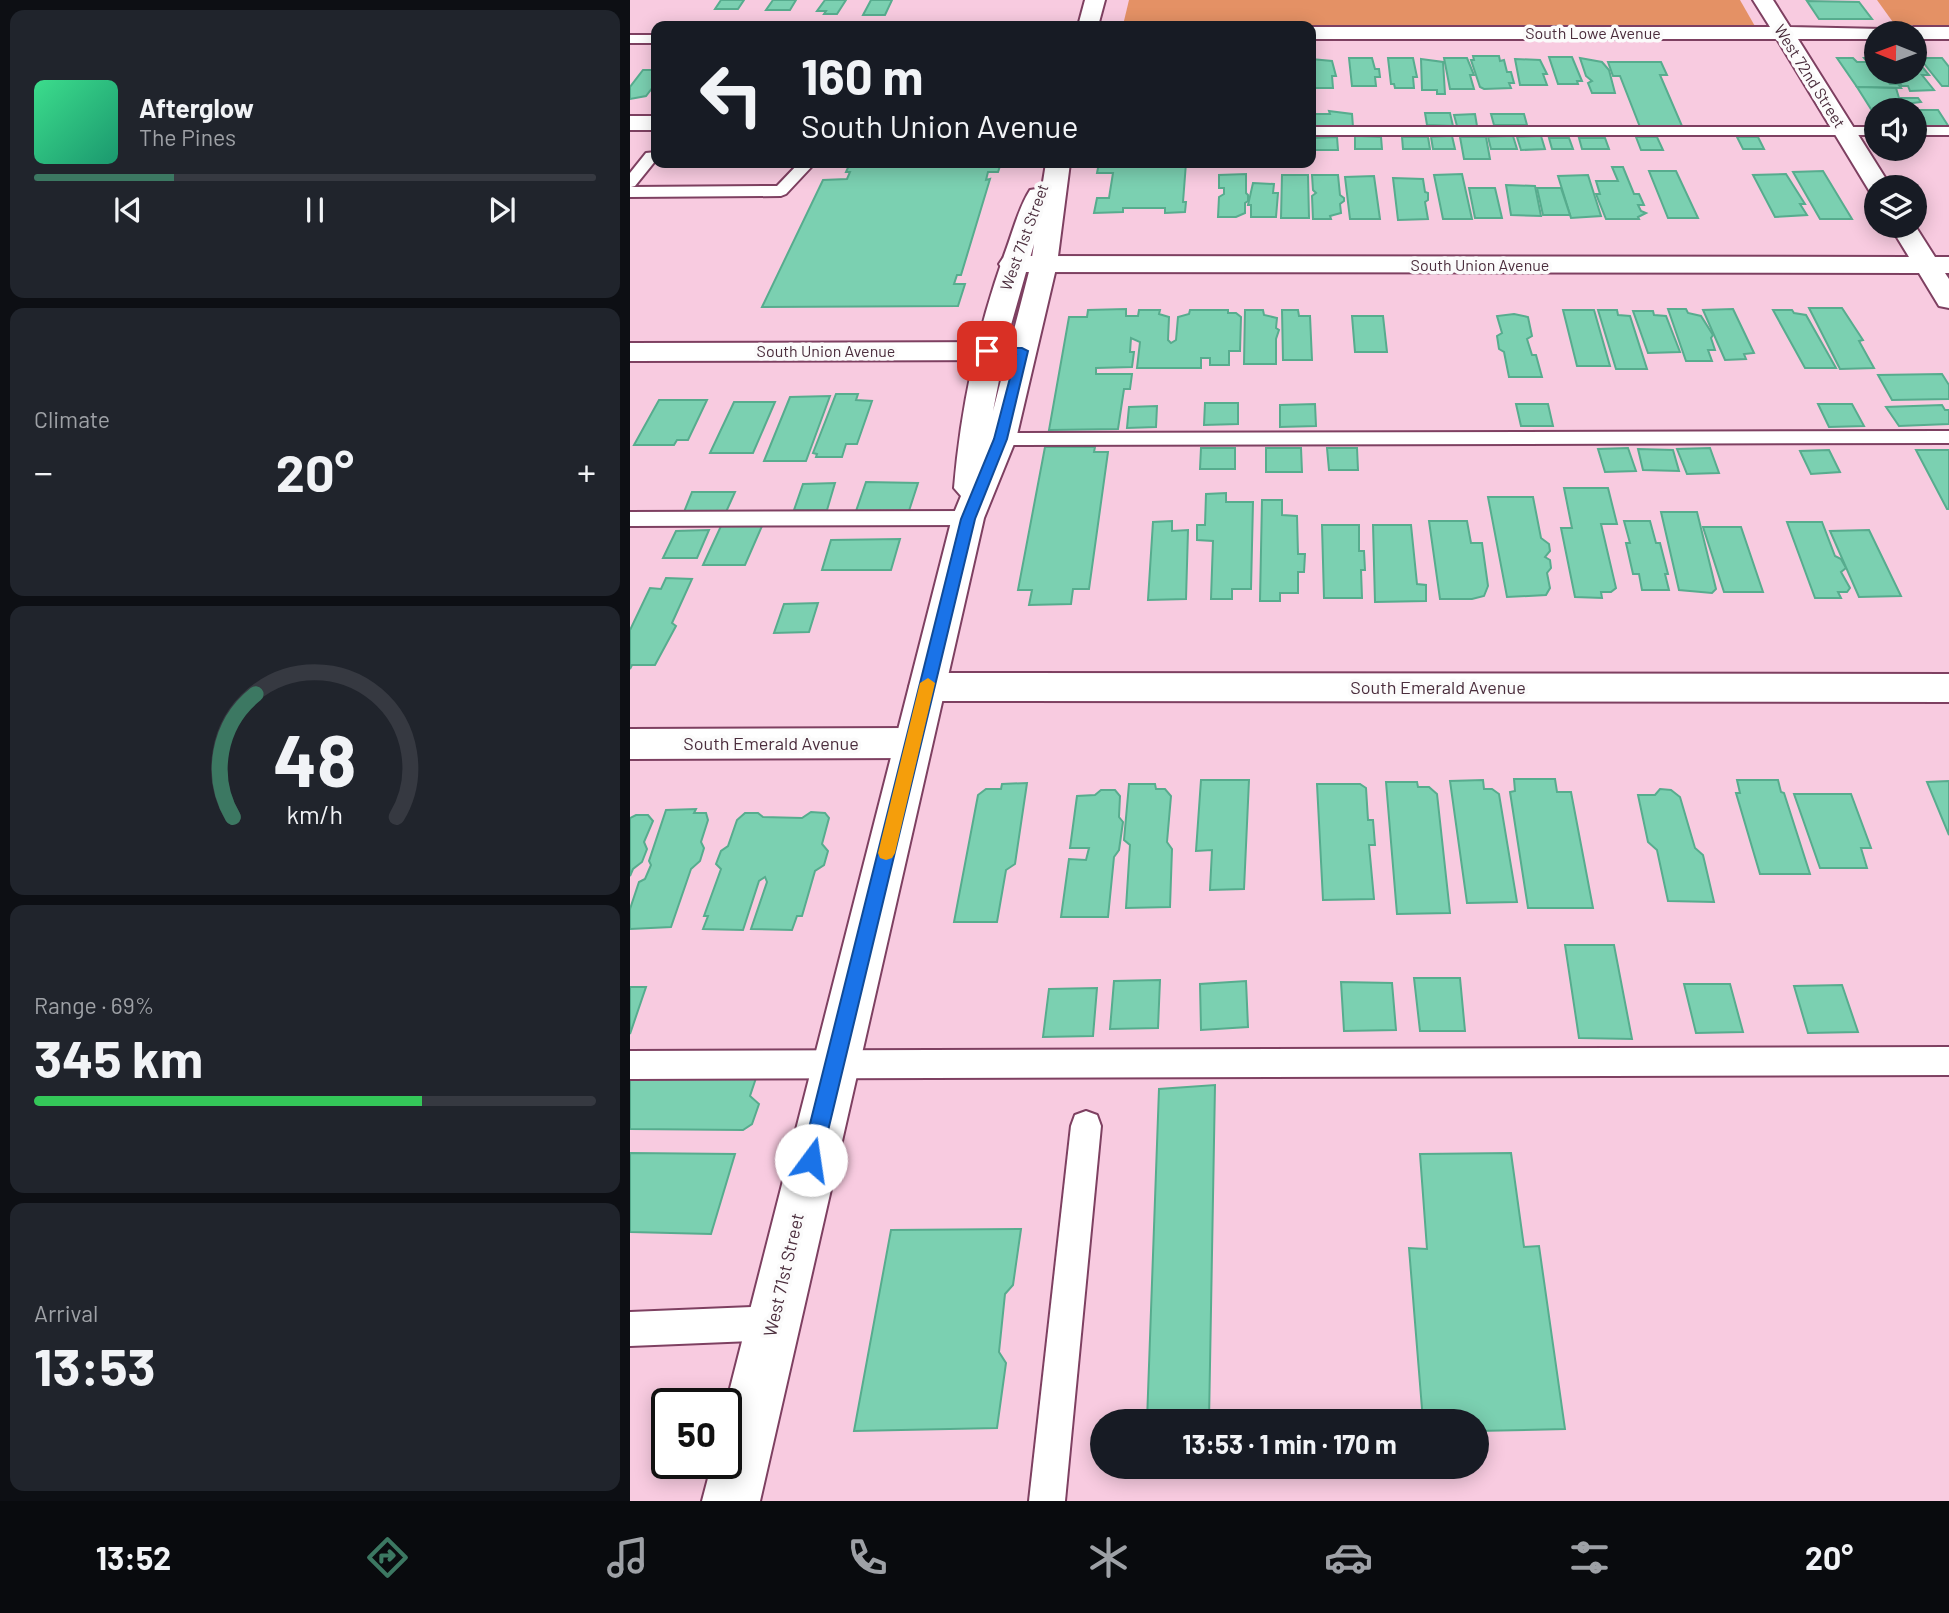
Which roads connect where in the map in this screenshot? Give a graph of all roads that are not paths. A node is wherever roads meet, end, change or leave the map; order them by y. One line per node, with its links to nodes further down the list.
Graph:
1 (1095, 0): 3 (street)
2 (1763, 0): 5 (street, West 72nd Street)
3 (1089, 21)
4 (1316, 33): 5 (street, South Lowe Avenue)
5 (1784, 33): 6 (street, South Lowe Avenue); 14 (street, West 72nd Street)
6 (1864, 33)
7 (1927, 33): 8 (street)
8 (1949, 33)
9 (630, 39): 10 (lane)
10 (651, 39)
11 (630, 123): 12 (street)
12 (651, 123)
13 (1316, 131): 14 (lane)
14 (1844, 131): 15 (lane); 22 (street, West 72nd Street)
15 (1864, 131)
16 (1927, 131): 17 (lane)
17 (1949, 131)
18 (651, 156): 23 (lane)
19 (802, 168): 24 (lane)
20 (1050, 168): 26 (street, West 71st Street)
21 (1057, 168): 27 (street, West 71st Street)
22 (1872, 175)
23 (630, 183)
24 (630, 192)
25 (1914, 238): 28 (street)
26 (1012, 264): 27 (street, South Union Avenue); 30 (street, West 71st Street)
27 (1044, 264): 28 (street, South Union Avenue); 31 (street, West 71st Street)
28 (1938, 265): 29 (street)
29 (1949, 300)
30 (987, 351): 31 (street, South Union Avenue); 32 (street, South Union Avenue); 34 (street, West 71st Street)
31 (1022, 351): 35 (street, West 71st Street)
32 (630, 352)
33 (1949, 437): 35 (lane)
34 (972, 439): 35 (lane); 37 (street, West 71st Street)
35 (1001, 439): 37 (street, West 71st Street)
36 (630, 519): 37 (lane)
37 (968, 519): 38 (street, West 71st Street)
38 (927, 687): 39 (street, South Emerald Avenue); 40 (street, West 71st Street)
39 (1949, 688)
40 (913, 743): 41 (street, South Emerald Avenue); 44 (street, West 71st Street)
41 (630, 744)
42 (1949, 1061): 44 (lane)
43 (630, 1065): 44 (lane)
44 (834, 1065): 46 (street, West 71st Street)
45 (1086, 1125): 49 (lane)
46 (773, 1322): 47 (lane); 48 (street, West 71st Street)
47 (630, 1329)
48 (731, 1501)
49 (1047, 1501)

